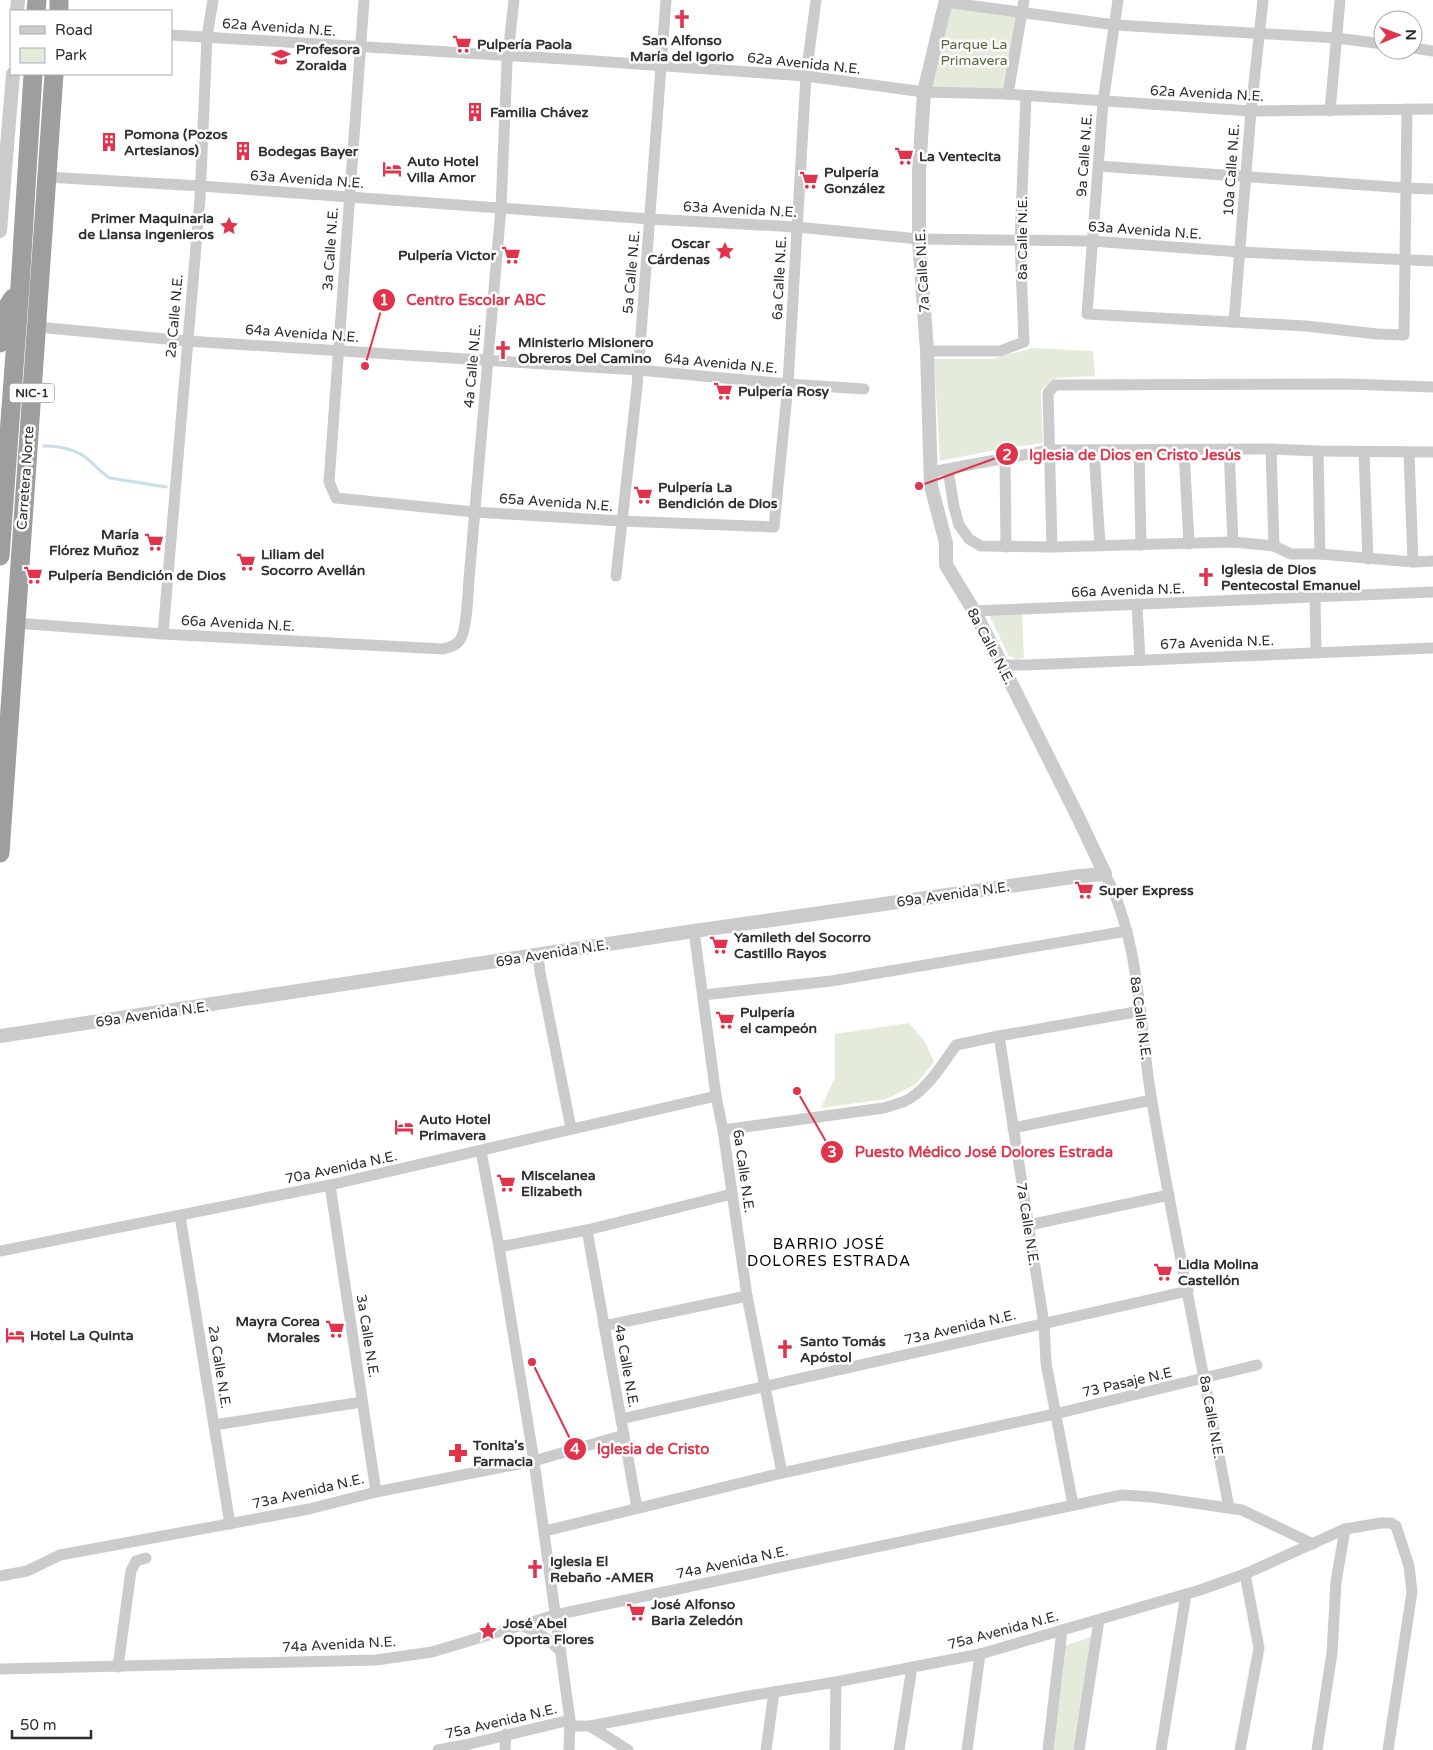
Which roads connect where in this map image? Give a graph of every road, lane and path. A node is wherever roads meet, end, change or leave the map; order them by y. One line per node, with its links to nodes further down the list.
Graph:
1 (213, 0): 15 (street, 2a Calle N.E.)
2 (364, 0): 18 (street, 3a Calle N.E.)
3 (514, 0): 19 (street, 4a Calle N.E.)
4 (666, 0): 20 (street, 5a Calle N.E.)
5 (816, 0): 24 (street, 6a Calle N.E.)
6 (1024, 0): 11 (street)
7 (1118, 0): 12 (street, 9a Calle N.E.)
8 (1263, 0): 13 (street, 10a Calle N.E.)
9 (1340, 0): 16 (street)
10 (945, 1): 11 (street); 25 (street, 7a Calle N.E.)
11 (1022, 12): 12 (street); 26 (street)
12 (1115, 25): 13 (street); 28 (street, 9a Calle N.E.)
13 (1259, 34): 16 (street); 31 (street, 10a Calle N.E.)
14 (172, 35): 15 (street, 62a Avenida N.E.)
15 (208, 37): 18 (street, 62a Avenida N.E.); 36 (street, 2a Calle N.E.)
16 (1337, 38): 17 (street); 32 (street)
17 (1373, 43)
18 (361, 47): 19 (street, 62a Avenida N.E.); 39 (street, 3a Calle N.E.)
19 (508, 55): 20 (street, 62a Avenida N.E.); 40 (street, 4a Calle N.E.)
20 (661, 66): 24 (street, 62a Avenida N.E.); 41 (street, 5a Calle N.E.)
21 (13, 75): 43 (street)
22 (33, 75): 50 (highway, Carretera Norte / NIC-1)
23 (54, 75): 34 (highway, Carretera Norte / NIC-1)
24 (806, 76): 25 (street, 62a Avenida N.E.); 42 (street, 6a Calle N.E.)
25 (924, 92): 26 (street, 62a Avenida N.E.); 44 (street, 7a Calle N.E.)
26 (1008, 94): 27 (street, 62a Avenida N.E.)
27 (1026, 96): 28 (street, 62a Avenida N.E.); 45 (street, 8a Calle N.E.)
28 (1104, 102): 31 (street, 62a Avenida N.E.); 33 (street, 9a Calle N.E.)
29 (1407, 109): 30 (street, 62a Avenida N.E.); 32 (street, 62a Avenida N.E.); 37 (street)
30 (1433, 109)
31 (1250, 111): 32 (street, 62a Avenida N.E.); 35 (street, 10a Calle N.E.)
32 (1330, 111)
33 (1099, 166): 35 (street); 46 (street, 9a Calle N.E.)
34 (46, 177): 36 (street, 63a Avenida N.E.); 52 (highway, Carretera Norte / NIC-1)
35 (1246, 177): 37 (street); 47 (street, 10a Calle N.E.)
36 (201, 186): 39 (street, 63a Avenida N.E.); 53 (street, 2a Calle N.E.)
37 (1406, 188): 38 (street); 48 (street)
38 (1433, 189)
39 (349, 198): 40 (street, 63a Avenida N.E.); 55 (street, 3a Calle N.E.)
40 (501, 208): 41 (street, 63a Avenida N.E.); 57 (street, 4a Calle N.E.)
41 (650, 219): 42 (street, 63a Avenida N.E.); 58 (street, 5a Calle N.E.)
42 (797, 227): 44 (street, 63a Avenida N.E.); 59 (street, 6a Calle N.E.)
43 (0, 230)
44 (919, 239): 45 (street, 63a Avenida N.E.); 56 (street, 7a Calle N.E.)
45 (1020, 241): 46 (street, 63a Avenida N.E.); 56 (street, 8a Calle N.E.)
46 (1092, 241): 47 (street, 63a Avenida N.E.); 51 (street, 9a Calle N.E.)
47 (1240, 252): 48 (street, 63a Avenida N.E.); 51 (street, 10a Calle N.E.)
48 (1406, 260): 49 (street, 63a Avenida N.E.); 51 (street)
49 (1433, 261)
50 (20, 286): 54 (highway); 87 (highway, Carretera Norte / NIC-1)
51 (1234, 322)
52 (37, 327): 53 (street, 64a Avenida N.E.); 97 (highway, Carretera Norte / NIC-1)
53 (187, 341): 55 (street, 64a Avenida N.E.); 98 (street, 2a Calle N.E.)
54 (0, 343)
55 (338, 350): 57 (street, 64a Avenida N.E.); 75 (street, 3a Calle N.E.)
56 (926, 351): 74 (street, 7a Calle N.E.)
57 (487, 361): 58 (street, 64a Avenida N.E.); 76 (street, 4a Calle N.E.)
58 (638, 370): 59 (street, 64a Avenida N.E.); 77 (street, 5a Calle N.E.)
59 (788, 384): 61 (street, 64a Avenida N.E.); 78 (street, 6a Calle N.E.)
60 (1433, 387): 63 (street)
61 (864, 389)
62 (1272, 449): 66 (street); 68 (street); 83 (street)
63 (1050, 450): 64 (street); 72 (street); 85 (street)
64 (1094, 450): 67 (street); 81 (street)
65 (1184, 450): 66 (street); 67 (street); 80 (street)
66 (1229, 450): 79 (street)
67 (1139, 451): 82 (street)
68 (1318, 451): 69 (street); 86 (street)
69 (1364, 452): 70 (street); 88 (street)
70 (1409, 452): 71 (street); 90 (street)
71 (1433, 452)
72 (1005, 458): 73 (street); 84 (street)
73 (948, 470): 74 (street); 84 (street)
74 (931, 472): 91 (street, 7a Calle N.E.)
75 (336, 498): 76 (street, 65a Avenida N.E.)
76 (474, 512): 77 (street, 65a Avenida N.E.); 99 (street, 4a Calle N.E.)
77 (622, 521): 78 (street, 65a Avenida N.E.); 92 (street, 5a Calle N.E.)
78 (774, 527)
79 (1233, 542): 80 (street); 83 (street)
80 (1189, 544): 82 (street)
81 (1100, 545): 82 (street); 85 (street)
82 (1141, 545)
83 (1274, 546): 86 (street)
84 (1006, 547): 85 (street)
85 (1052, 547)
86 (1320, 554): 88 (street)
87 (0, 556)
88 (1368, 559): 90 (street)
89 (1433, 560): 90 (street)
90 (1413, 562)
91 (946, 565): 96 (street, 8a Calle N.E.)
92 (616, 576)
93 (1433, 592): 94 (street, 66a Avenida N.E.)
94 (1315, 598): 95 (street, 66a Avenida N.E.); 101 (street)
95 (1137, 604): 96 (street, 66a Avenida N.E.); 102 (street)
96 (974, 611): 103 (street, 8a Calle N.E.)
97 (15, 623): 98 (street, 66a Avenida N.E.); 104 (highway, Carretera Norte / NIC-1)
98 (163, 634): 99 (street, 66a Avenida N.E.)
99 (457, 643)
100 (1433, 648): 101 (street, 67a Avenida N.E.)
101 (1316, 652): 102 (street, 67a Avenida N.E.)
102 (1140, 660): 103 (street, 67a Avenida N.E.)
103 (1002, 665): 105 (street, 8a Calle N.E.)
104 (0, 853)
105 (1105, 874): 106 (street, 8a Calle N.E.); 107 (street, 69a Avenida N.E.)
106 (1127, 931): 109 (street); 110 (street, 8a Calle N.E.)
107 (694, 932): 108 (street, 69a Avenida N.E.); 109 (street, 6a Calle N.E.)
108 (538, 955): 111 (street, 69a Avenida N.E.); 115 (street)
109 (703, 995): 113 (street, 6a Calle N.E.)
110 (1140, 1011): 112 (street); 114 (street, 8a Calle N.E.)
111 (0, 1036)
112 (999, 1036): 116 (street, 7a Calle N.E.); 117 (street)
113 (716, 1096): 115 (street, 70a Avenida N.E.); 117 (street, 6a Calle N.E.)
114 (1152, 1100): 116 (street); 121 (street, 8a Calle N.E.)
115 (571, 1128): 118 (street, 70a Avenida N.E.)
116 (1013, 1128): 123 (street, 7a Calle N.E.)
117 (723, 1130): 120 (street, 6a Calle N.E.)
118 (481, 1151): 119 (street, 70a Avenida N.E.); 125 (street)
119 (330, 1185): 122 (street, 70a Avenida N.E.); 134 (street, 3a Calle N.E.)
120 (732, 1194): 124 (street); 128 (street, 6a Calle N.E.)
121 (1168, 1195): 123 (street); 127 (street, 8a Calle N.E.)
122 (180, 1216): 126 (street, 70a Avenida N.E.); 137 (street, 2a Calle N.E.)
123 (1028, 1225): 129 (street, 7a Calle N.E.)
124 (587, 1230): 125 (street); 130 (street, 4a Calle N.E.)
125 (499, 1247): 139 (street)
126 (0, 1251)
127 (1188, 1291): 129 (street, 73a Avenida N.E.); 132 (street, 8a Calle N.E.)
128 (747, 1296): 130 (street); 133 (street, 6a Calle N.E.)
129 (1044, 1324): 133 (street, 73a Avenida N.E.); 135 (street)
130 (604, 1326): 136 (street, 4a Calle N.E.)
131 (1257, 1365): 132 (street, 73 Pasaje N.E)
132 (1205, 1378): 135 (street, 73 Pasaje N.E); 144 (street, 8a Calle N.E.)
133 (765, 1386): 136 (street, 73a Avenida N.E.); 140 (street, 6a Calle N.E.)
134 (362, 1402): 137 (street); 141 (street, 3a Calle N.E.)
135 (1055, 1414): 140 (street, 73 Pasaje N.E); 142 (street)
136 (621, 1419): 138 (street, 4a Calle N.E.)
137 (214, 1425): 145 (street, 2a Calle N.E.)
138 (624, 1435): 139 (street, 73a Avenida N.E.); 143 (street, 4a Calle N.E.)
139 (534, 1461): 141 (street, 73a Avenida N.E.); 147 (street)
140 (782, 1474): 143 (street, 73 Pasaje N.E)
141 (376, 1492): 145 (street, 73a Avenida N.E.)
142 (1073, 1505): 144 (street, 74a Avenida N.E.); 153 (street, 74a Avenida N.E.)
143 (637, 1508): 147 (street, 73 Pasaje N.E)
144 (1229, 1508): 148 (street, 74a Avenida N.E.)
145 (230, 1524): 151 (street, 73a Avenida N.E.)
146 (1345, 1529): 148 (street, 75a Avenida N.E.); 179 (street); 180 (street, 75a Avenida N.E.)
147 (544, 1531): 153 (street)
148 (1313, 1544): 150 (street, 75a Avenida N.E.)
149 (146, 1558): 159 (street)
150 (1245, 1574): 152 (street, 75a Avenida N.E.); 178 (street)
151 (0, 1576)
152 (1186, 1594): 154 (street, 75a Avenida N.E.); 177 (street)
153 (555, 1615): 155 (street, 74a Avenida N.E.); 157 (street)
154 (1098, 1620): 156 (street, 75a Avenida N.E.); 176 (street)
155 (520, 1626): 157 (street); 159 (street, 74a Avenida N.E.)
156 (1062, 1630): 158 (street, 75a Avenida N.E.); 175 (street)
157 (561, 1652): 164 (street)
158 (980, 1654): 160 (street, 75a Avenida N.E.); 174 (street)
159 (118, 1666): 161 (street, 74a Avenida N.E.)
160 (912, 1667): 162 (street, 75a Avenida N.E.); 173 (street)
161 (0, 1669)
162 (836, 1682): 163 (street, 75a Avenida N.E.); 172 (street)
163 (774, 1692): 165 (street, 75a Avenida N.E.); 171 (street)
164 (570, 1723): 165 (street, 75a Avenida N.E.); 166 (street, 75a Avenida N.E.); 169 (street)
165 (594, 1725): 170 (street)
166 (506, 1734): 167 (street, 75a Avenida N.E.); 168 (street)
167 (441, 1750)
168 (504, 1750)
169 (569, 1750)
170 (628, 1750)
171 (766, 1750)
172 (835, 1750)
173 (899, 1750)
174 (967, 1750)
175 (1048, 1750)
176 (1079, 1750)
177 (1161, 1750)
178 (1240, 1750)
179 (1318, 1750)
180 (1388, 1750)

